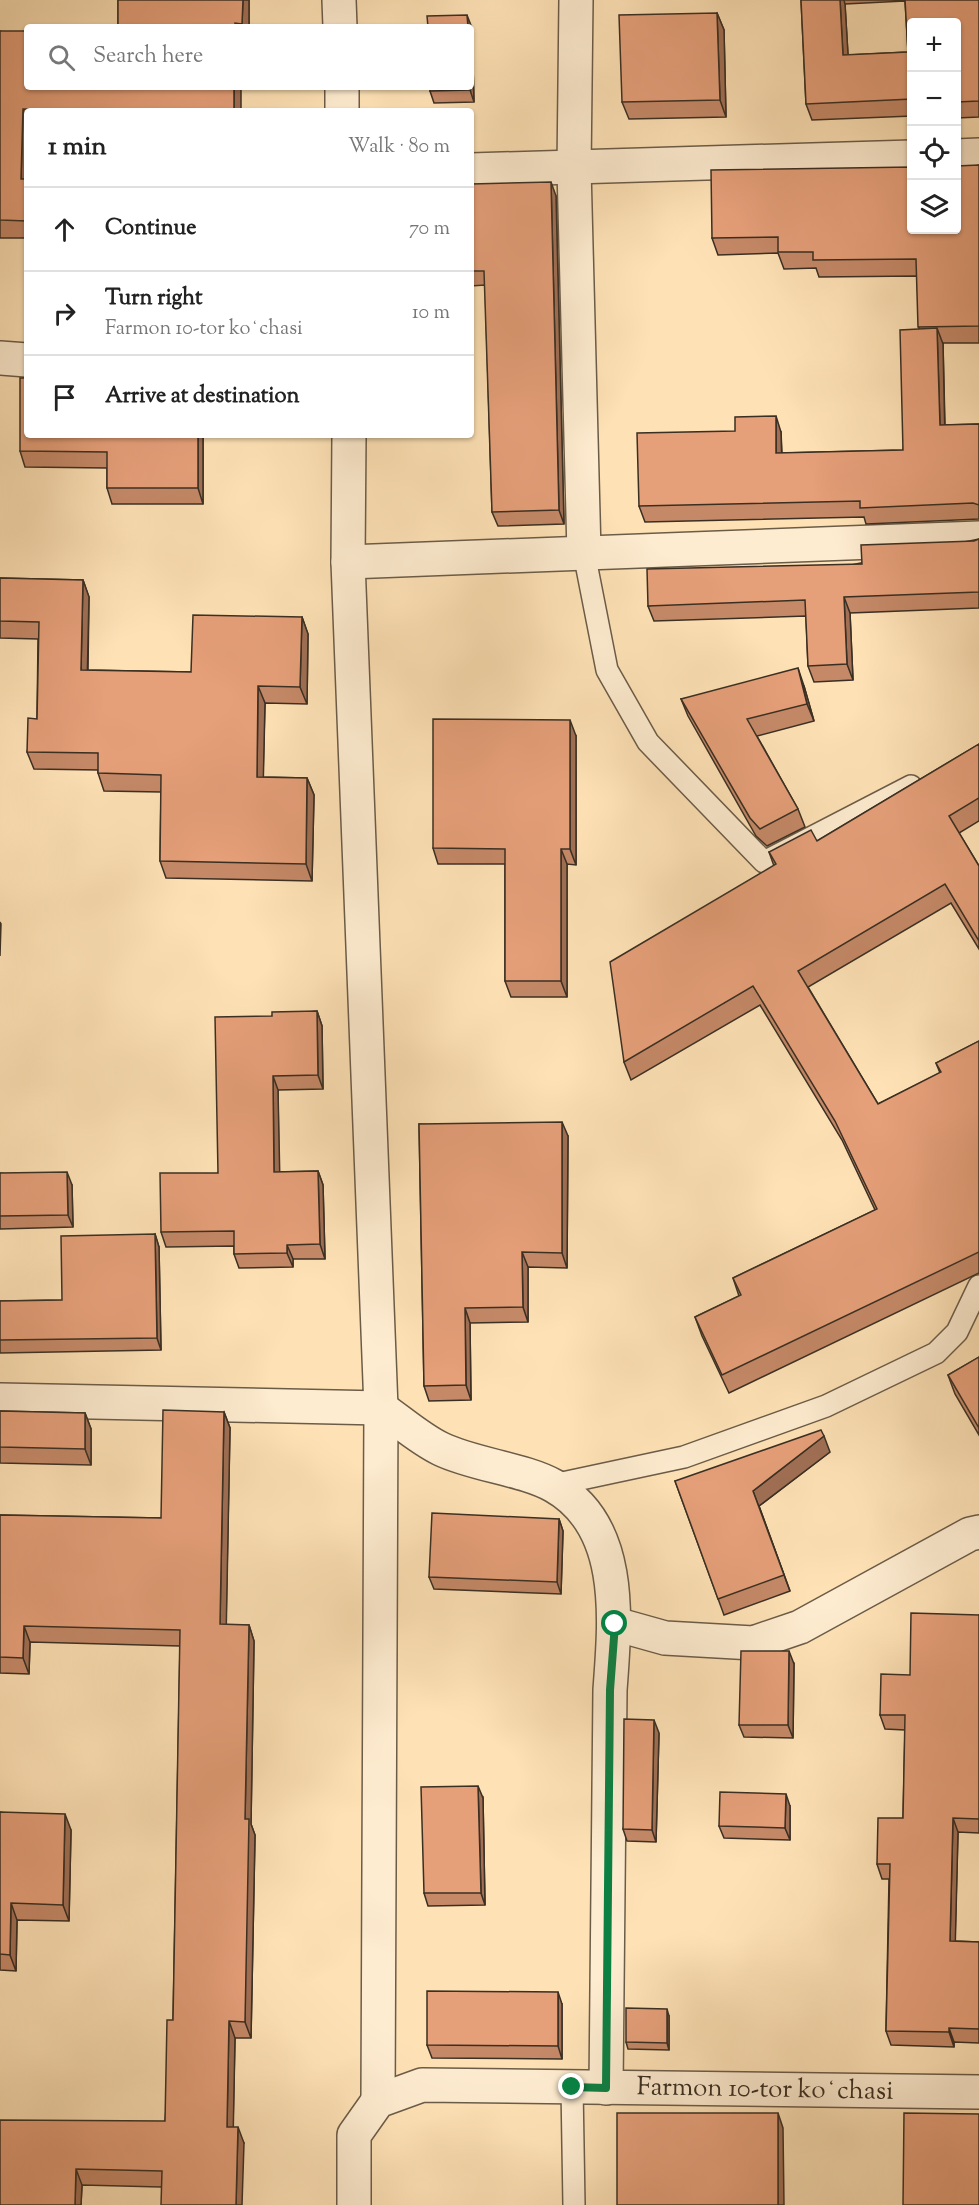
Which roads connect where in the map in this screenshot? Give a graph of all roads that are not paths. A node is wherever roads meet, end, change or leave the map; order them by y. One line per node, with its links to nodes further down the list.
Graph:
1 (339, 0): 3 (street)
2 (576, 0): 9 (street)
3 (340, 24)
4 (342, 90): 5 (street)
5 (342, 108)
6 (979, 155): 7 (street)
7 (961, 156)
8 (907, 157): 9 (street)
9 (574, 169): 10 (street); 15 (street)
10 (474, 170)
11 (0, 358): 12 (street)
12 (24, 360)
13 (349, 438): 16 (street)
14 (979, 538): 15 (street)
15 (584, 553): 16 (street); 17 (lane)
16 (348, 562): 20 (street)
17 (911, 786)
18 (979, 1286): 21 (lane)
19 (0, 1400): 20 (street)
20 (381, 1408): 21 (street); 27 (street)
21 (553, 1485): 23 (street)
22 (979, 1532): 23 (street)
23 (615, 1624): 25 (street)
24 (572, 2087): 25 (street, Farmon 10-tor koʻchasi); 27 (street, Farmon 10-tor koʻchasi); 29 (lane)
25 (606, 2088): 26 (street, Farmon 10-tor koʻchasi)
26 (979, 2092)
27 (378, 2101): 28 (street)
28 (354, 2205)
29 (574, 2205)

